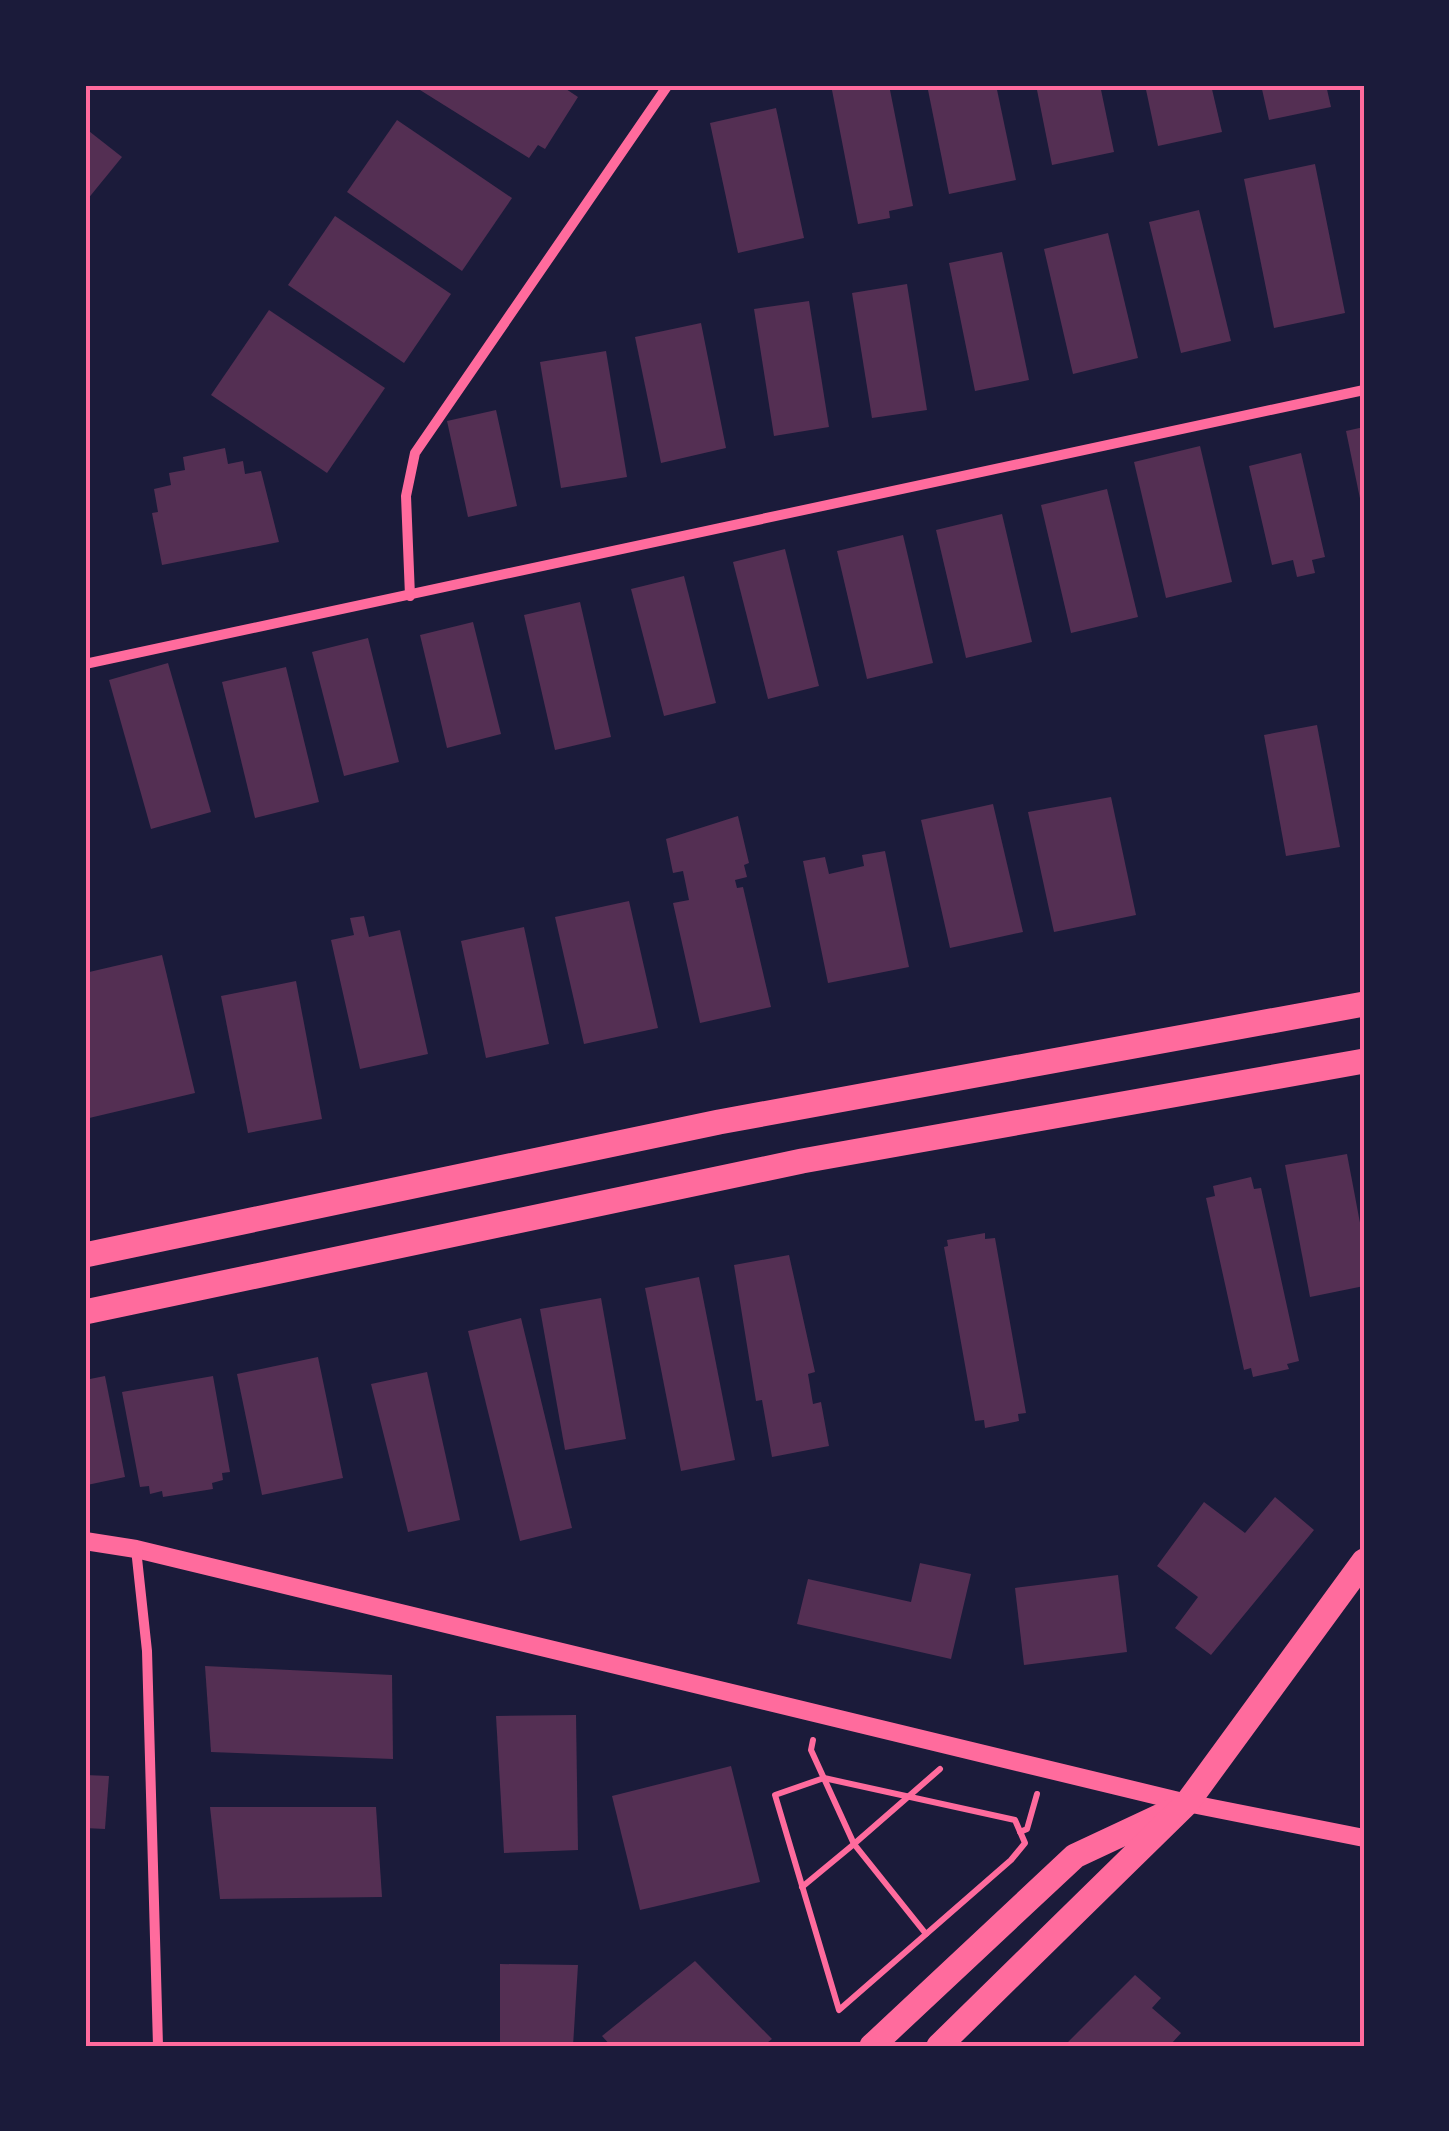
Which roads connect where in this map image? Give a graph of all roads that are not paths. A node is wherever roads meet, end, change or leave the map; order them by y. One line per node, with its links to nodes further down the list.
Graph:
1 (668, 85): 3 (street)
2 (1364, 390): 3 (street)
3 (410, 596): 4 (street)
4 (85, 664)
5 (1364, 1004): 7 (main road)
6 (1364, 1060): 8 (main road)
7 (85, 1255)
8 (85, 1312)
9 (85, 1541): 10 (street)
10 (136, 1549): 12 (street); 14 (street)
11 (1364, 1562): 12 (main road)
12 (1188, 1803): 13 (street); 15 (main road); 16 (main road)
13 (1364, 1838)
14 (158, 2046)
15 (872, 2046)
16 (939, 2046)

